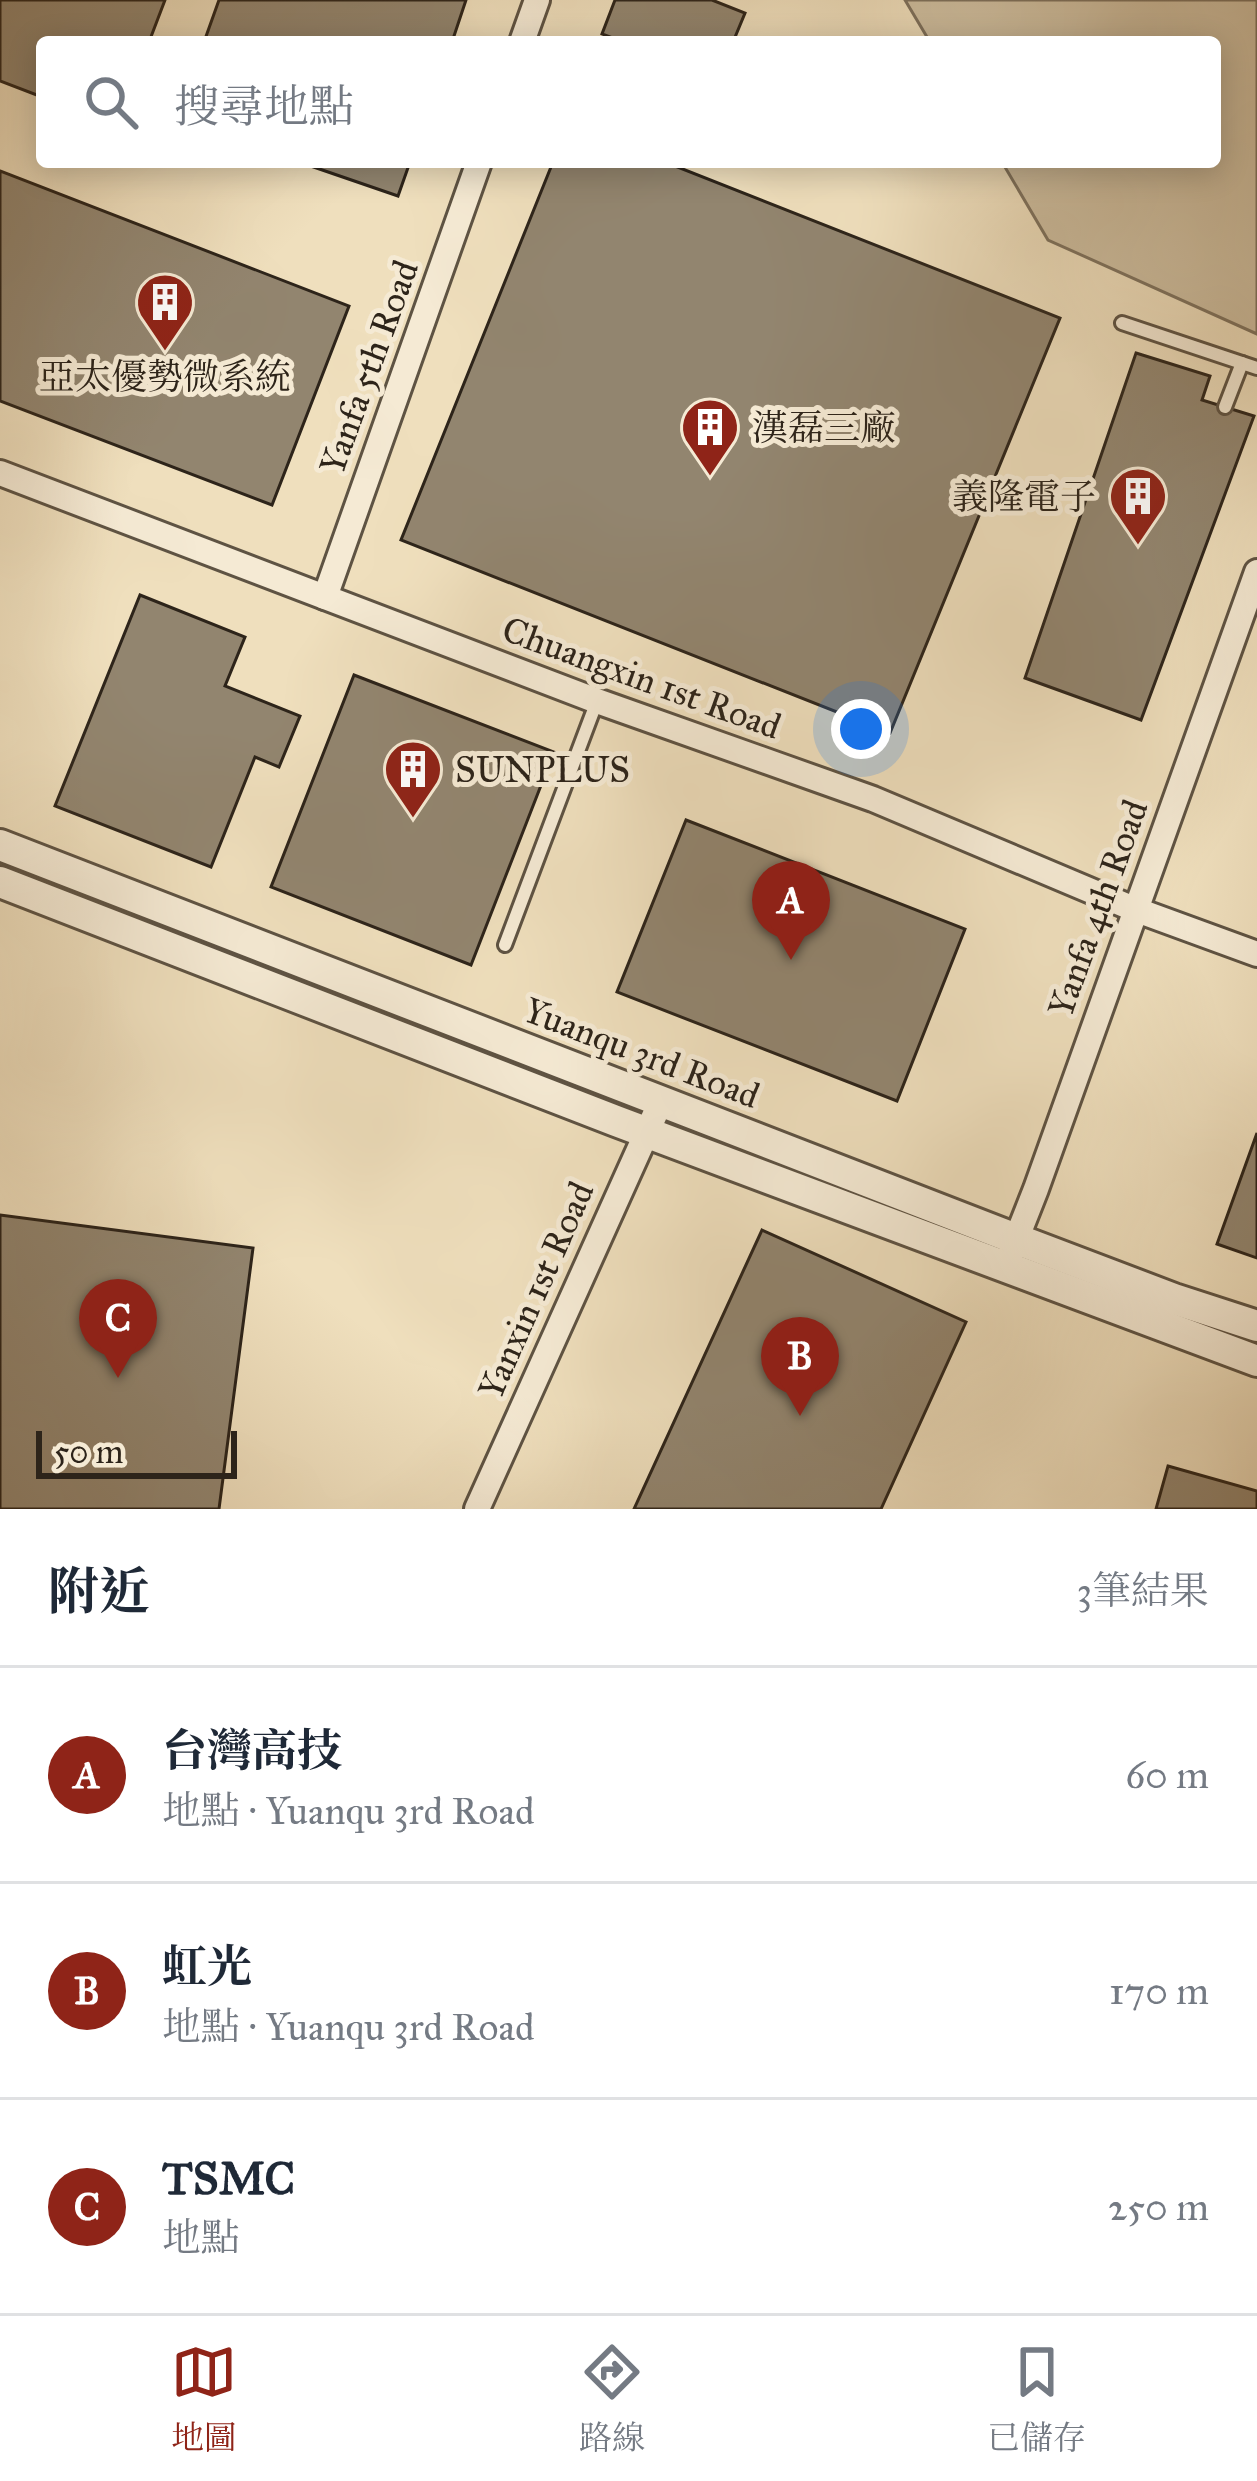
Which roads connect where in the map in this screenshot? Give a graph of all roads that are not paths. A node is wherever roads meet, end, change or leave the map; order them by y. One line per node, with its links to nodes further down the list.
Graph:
1 (537, 0): 2 (street)
2 (524, 36)
3 (477, 168): 10 (street, Yanfa 5th Road)
4 (1122, 323): 5 (lane)
5 (1242, 363): 6 (lane); 7 (lane)
6 (1257, 368)
7 (1225, 407)
8 (0, 473): 10 (street, Chuangxin 1st Road)
9 (1257, 572): 14 (street, Yanfa 4th Road)
10 (325, 597): 11 (street, Chuangxin 1st Road)
11 (597, 701): 14 (street, Chuangxin 1st Road); 15 (lane)
12 (0, 845): 17 (street, Yuanqu 3rd Road)
13 (0, 882): 18 (street, Yuanqu 3rd Road)
14 (1134, 909): 16 (street, Chuangxin 1st Road); 19 (street, Yanfa 4th Road)
15 (505, 945)
16 (1257, 954)
17 (661, 1101): 18 (street, Yanxin 1st Road); 19 (street, Yuanqu 3rd Road)
18 (645, 1132): 19 (street, Yuanqu 3rd Road); 22 (street, Yanxin 1st Road)
19 (1010, 1254): 20 (street, Yuanqu 3rd Road); 21 (street, Yuanqu 3rd Road)
20 (1257, 1326)
21 (1257, 1361)
22 (477, 1509)

